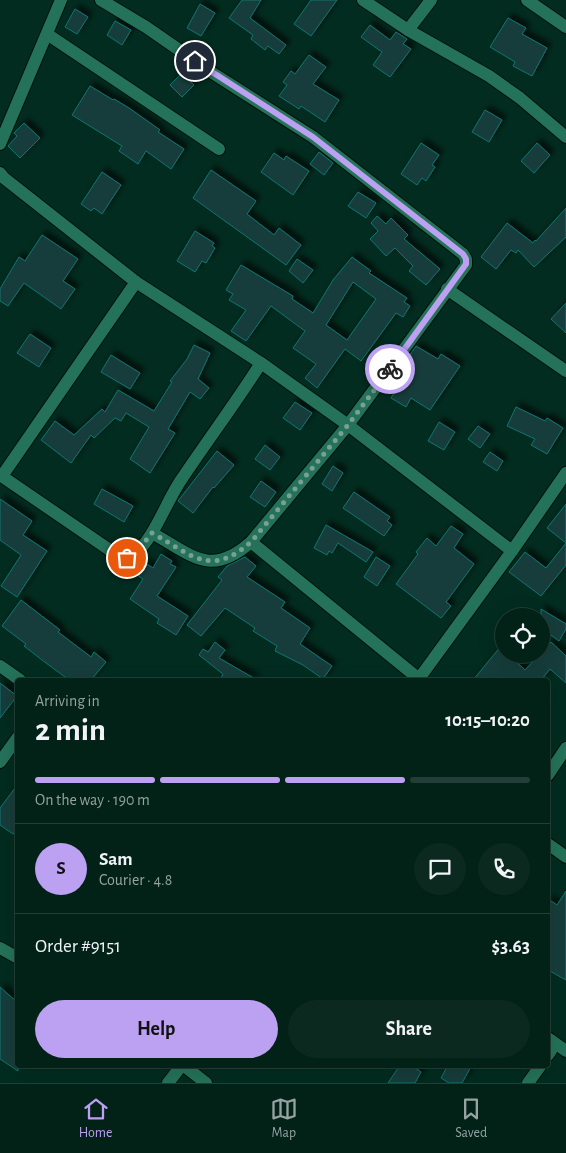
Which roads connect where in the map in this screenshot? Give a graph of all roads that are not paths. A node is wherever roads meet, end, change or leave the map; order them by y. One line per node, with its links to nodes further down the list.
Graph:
1 (61, 0): 8 (street)
2 (101, 0): 14 (street)
3 (363, 0): 7 (street)
4 (431, 0): 7 (street)
5 (526, 0): 6 (street)
6 (566, 27)
7 (408, 30): 9 (street)
8 (47, 34): 10 (street); 11 (street)
9 (566, 137)
10 (0, 144)
11 (219, 149)
12 (1, 178): 13 (street)
13 (136, 282): 15 (street); 19 (street)
14 (447, 289): 16 (street); 17 (street)
15 (261, 363): 17 (street); 20 (street)
16 (566, 371)
17 (348, 425): 21 (street); 22 (street)
18 (566, 473): 22 (street)
19 (1, 476): 20 (street)
20 (152, 533): 21 (street)
21 (251, 542): 25 (street)
22 (512, 551): 26 (street)
23 (0, 666): 24 (street)
24 (17, 678)
25 (416, 678)
26 (419, 678)
27 (15, 741): 29 (street)
28 (566, 748): 30 (street)
29 (0, 762)
30 (550, 773)
31 (550, 845): 32 (street)
32 (566, 857)
33 (0, 948): 34 (street)
34 (15, 956)
35 (180, 1068): 38 (street)
36 (187, 1068): 39 (street)
37 (539, 1068): 40 (street)
38 (168, 1083)
39 (206, 1083)
40 (528, 1083)

